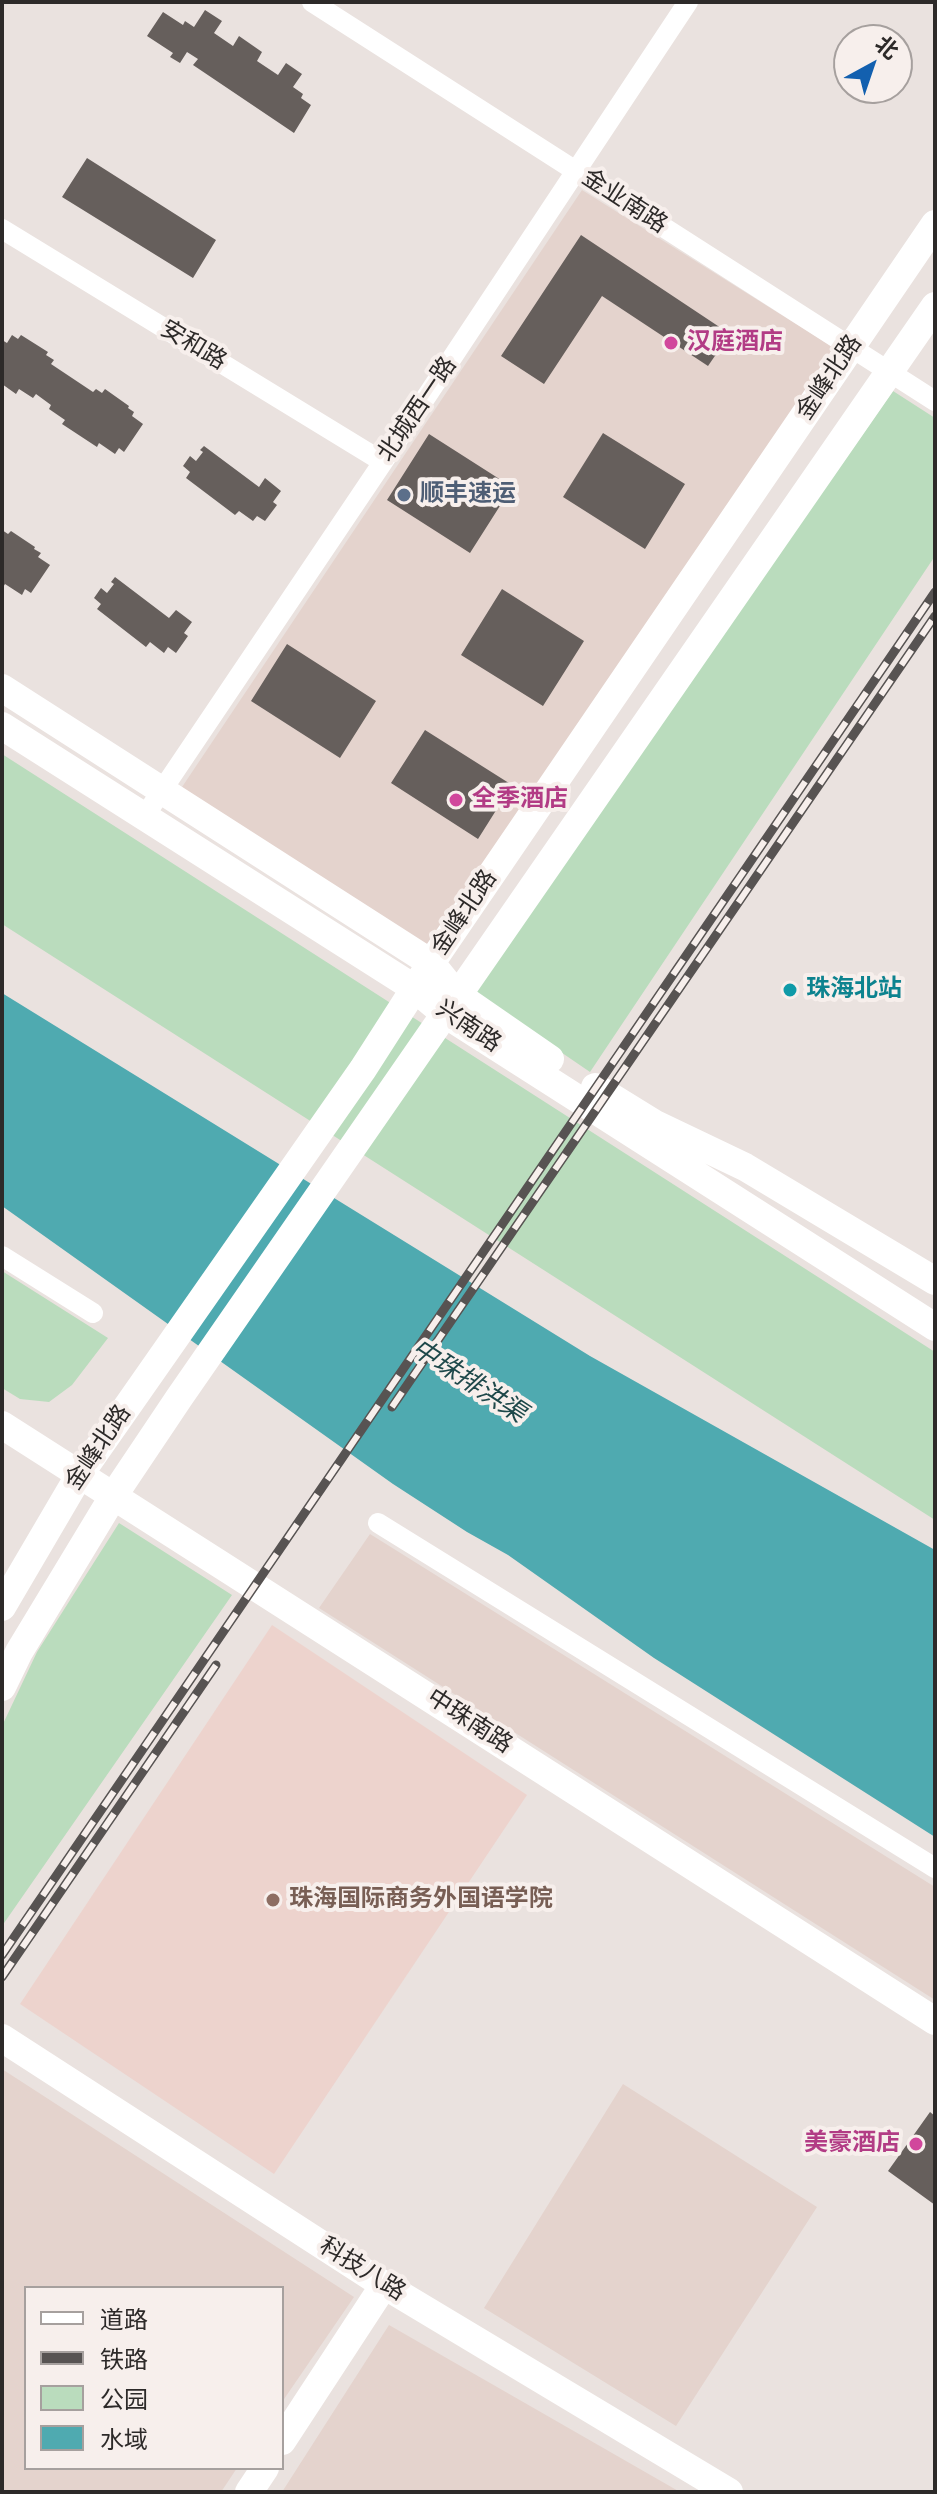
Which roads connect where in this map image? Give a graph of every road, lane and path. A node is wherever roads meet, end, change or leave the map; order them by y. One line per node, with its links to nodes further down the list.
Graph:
1 (312, 2): 3 (street, 金业南路)
2 (688, 2): 3 (street, 北城西一路)
3 (576, 171): 7 (street, 金业南路); 10 (street, 北城西一路)
4 (935, 224): 7 (street, 金峰北路)
5 (2, 229): 10 (street, 安和路)
6 (935, 306): 8 (street, 金峰北路)
7 (851, 347): 8 (street, 金业南路); 15 (street, 金峰北路)
8 (889, 372): 9 (street, 金业南路); 17 (street, 金峰北路)
9 (935, 401)
10 (383, 462): 13 (street, 北城西一路)
11 (2, 688): 13 (street, 兴南路)
12 (2, 726): 14 (street, 兴南路)
13 (162, 792): 14 (street, 北城西一路); 15 (street, 兴南路)
14 (144, 817): 16 (street, 兴南路)
15 (431, 963): 16 (street, 金峰北路); 17 (street, 兴南路)
16 (414, 988): 17 (street, 兴南路); 23 (street, 金峰北路)
17 (451, 1004): 19 (street, 兴南路); 21 (street, 兴南路); 24 (street, 金峰北路)
18 (2, 1256): 20 (street)
19 (935, 1281)
20 (93, 1313)
21 (932, 1317)
22 (2, 1425): 23 (street, 中珠南路)
23 (80, 1474): 24 (street, 中珠南路); 26 (street, 金峰北路)
24 (114, 1495): 27 (street, 金峰北路); 29 (street, 中珠南路)
25 (378, 1523): 28 (street)
26 (2, 1607)
27 (2, 1687)
28 (935, 1868)
29 (935, 2021)
30 (2, 2038): 31 (street, 科技八路)
31 (384, 2285): 32 (street); 35 (street, 科技八路)
32 (284, 2438)
33 (264, 2470): 34 (street)
34 (249, 2492)
35 (729, 2492)

